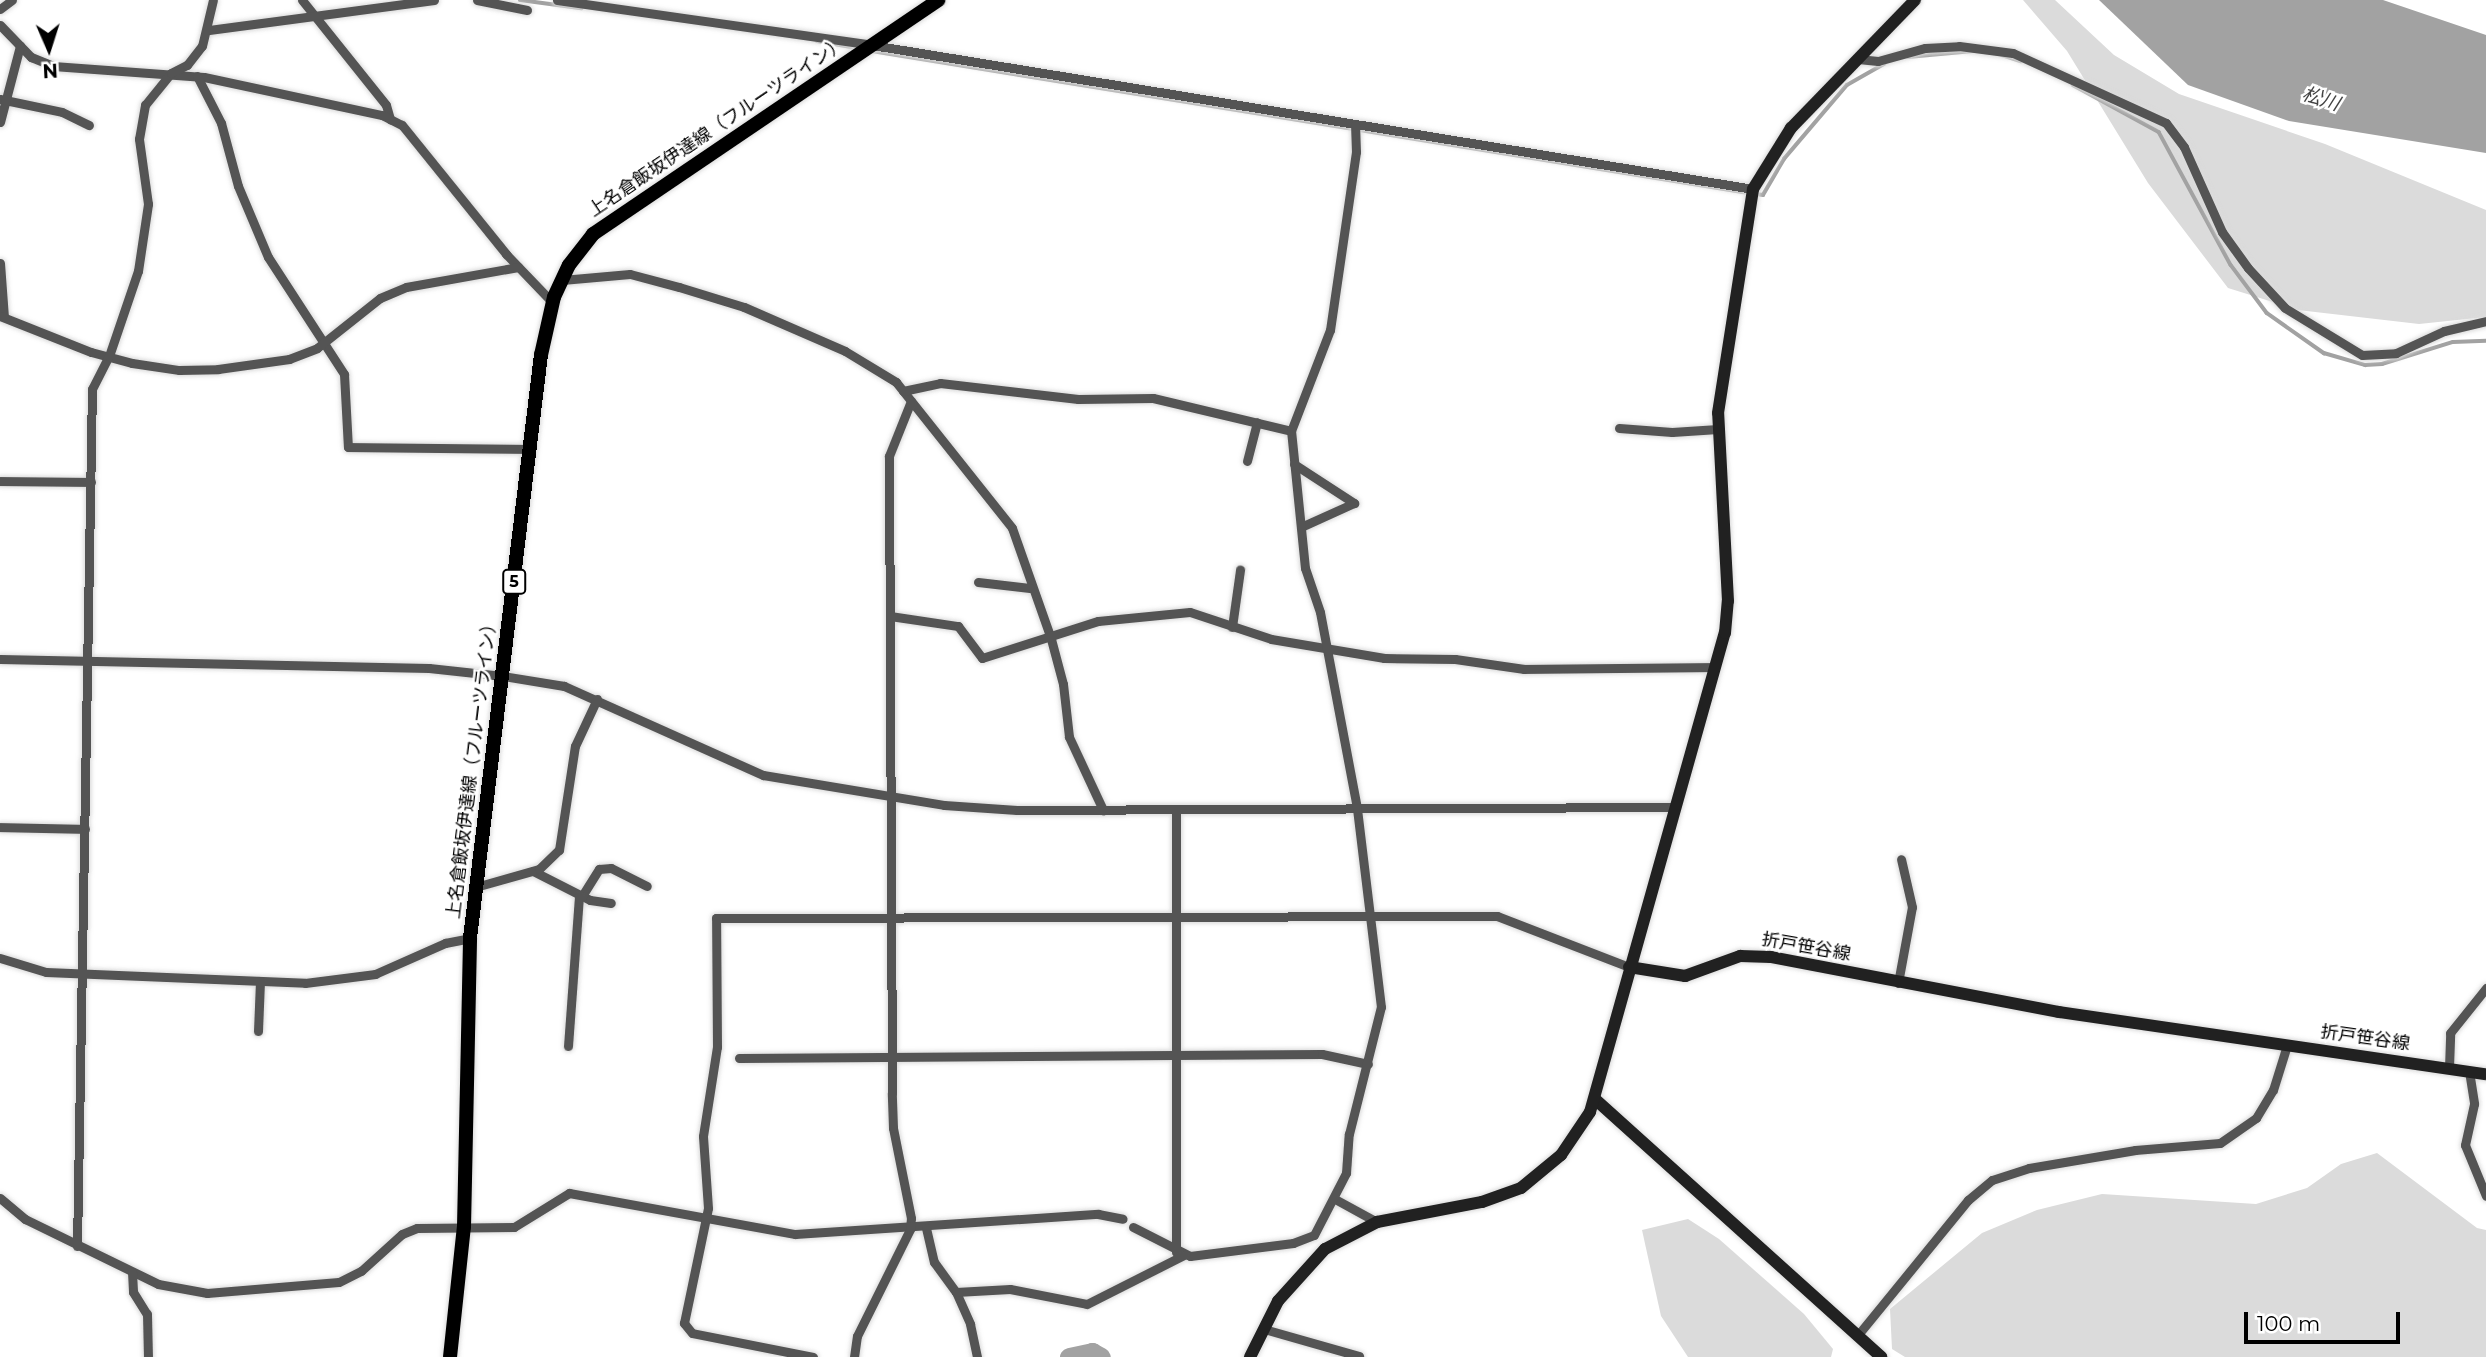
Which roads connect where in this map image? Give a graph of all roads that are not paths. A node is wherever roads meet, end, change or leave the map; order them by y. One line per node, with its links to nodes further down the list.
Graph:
1 (12, 0): 9 (street)
2 (213, 0): 13 (street)
3 (302, 0): 11 (street)
4 (434, 0): 11 (street)
5 (477, 0): 10 (street)
6 (557, 0): 15 (street)
7 (937, 0): 15 (main road, 上名倉飯坂伊達線（フルーツライン） / 5)
8 (1915, 0): 17 (main road)
9 (0, 9)
10 (527, 10)
11 (313, 13): 13 (street); 21 (street)
12 (3, 28): 14 (street); 16 (street)
13 (208, 30): 18 (street)
14 (0, 40)
15 (872, 45): 24 (street); 28 (main road, 上名倉飯坂伊達線（フルーツライン） / 5)
16 (20, 46): 18 (street); 20 (street)
17 (1858, 59): 25 (main road); 31 (street)
18 (171, 73): 19 (street); 33 (street)
19 (197, 76): 21 (street); 32 (street)
20 (2, 98): 22 (street); 23 (street)
21 (390, 119): 27 (street)
22 (0, 122)
23 (89, 125)
24 (1355, 125): 25 (street); 39 (street)
25 (1753, 190): 38 (main road)
26 (0, 263): 30 (street)
27 (518, 267): 29 (street); 32 (street)
28 (562, 280): 29 (main road, 上名倉飯坂伊達線（フルーツライン） / 5); 34 (street)
29 (552, 302): 40 (main road, 上名倉飯坂伊達線（フルーツライン） / 5)
30 (2, 317): 33 (street)
31 (2486, 321)
32 (323, 345): 33 (street); 40 (street)
33 (109, 356): 44 (street)
34 (903, 391): 35 (street); 36 (street)
35 (911, 401): 48 (street); 49 (street)
36 (1257, 422): 39 (street); 41 (street)
37 (1619, 428): 38 (street)
38 (1718, 429): 55 (main road)
39 (1291, 431): 42 (street)
40 (530, 449): 56 (main road, 上名倉飯坂伊達線（フルーツライン） / 5)
41 (1247, 461)
42 (1294, 464): 45 (street); 45 (street)
43 (0, 481): 44 (street)
44 (91, 482): 54 (street)
45 (1301, 527): 52 (street)
46 (1240, 570): 50 (street)
47 (978, 583): 48 (street)
48 (1030, 589): 51 (street)
49 (890, 616): 51 (street); 58 (street)
50 (1232, 627): 51 (street); 52 (street)
51 (1051, 639): 61 (street)
52 (1325, 648): 55 (street); 60 (street)
53 (0, 659): 54 (street)
54 (88, 662): 56 (street); 64 (street)
55 (1715, 667): 59 (main road)
56 (503, 676): 57 (street); 67 (main road, 上名倉飯坂伊達線（フルーツライン） / 5)
57 (597, 699): 58 (street); 66 (street)
58 (890, 797): 61 (street); 72 (street)
59 (1673, 807): 60 (street); 76 (main road)
60 (1357, 808): 62 (street); 73 (street)
61 (1103, 810): 62 (street)
62 (1176, 810): 71 (street)
63 (0, 827): 64 (street)
64 (85, 829): 77 (street)
65 (1901, 859): 79 (street)
66 (533, 871): 67 (street); 69 (street)
67 (479, 886): 74 (main road, 上名倉飯坂伊達線（フルーツライン） / 5)
68 (647, 886): 69 (street)
69 (581, 896): 70 (street); 83 (street)
70 (611, 903)
71 (1178, 917): 72 (street); 73 (street); 85 (street)
72 (891, 918): 84 (street); 95 (street)
73 (1372, 918): 76 (street); 87 (street)
74 (471, 938): 78 (street); 98 (main road, 上名倉飯坂伊達線（フルーツライン） / 5)
75 (0, 958): 77 (street)
76 (1629, 967): 79 (main road, 折戸笹谷線); 91 (main road)
77 (82, 973): 78 (street); 103 (street)
78 (260, 981): 81 (street)
79 (1898, 983): 82 (main road, 折戸笹谷線)
80 (2486, 988): 88 (street)
81 (258, 1031)
82 (2287, 1045): 88 (main road, 折戸笹谷線); 109 (street)
83 (568, 1046)
84 (892, 1054): 85 (street); 86 (street); 101 (street)
85 (1177, 1054): 87 (street); 104 (street)
86 (739, 1058)
87 (1368, 1064): 94 (street)
88 (2449, 1068): 89 (main road, 折戸笹谷線)
89 (2469, 1071): 90 (main road, 折戸笹谷線); 92 (street)
90 (2486, 1073)
91 (1596, 1100): 97 (main road); 109 (main road)
92 (2486, 1196)
93 (0, 1198): 103 (street)
94 (1335, 1199): 97 (street); 102 (street)
95 (708, 1218): 98 (street); 101 (street); 113 (street)
96 (1123, 1219): 100 (street)
97 (1377, 1222): 105 (main road)
98 (464, 1227): 106 (street); 112 (main road, 上名倉飯坂伊達線（フルーツライン） / 5)
99 (1133, 1227): 104 (street)
100 (926, 1228): 101 (street); 107 (street)
101 (910, 1229): 114 (street)
102 (1314, 1235): 104 (street); 105 (street)
103 (77, 1245): 106 (street)
104 (1180, 1253): 107 (street)
105 (1320, 1254): 108 (main road)
106 (132, 1272): 111 (street)
107 (956, 1292): 115 (street)
108 (1264, 1329): 110 (street); 116 (main road)
109 (1857, 1336): 117 (main road)
110 (1359, 1356)
111 (148, 1357)
112 (450, 1357)
113 (813, 1357)
114 (854, 1357)
115 (977, 1357)
116 (1250, 1357)
117 (1881, 1357)

